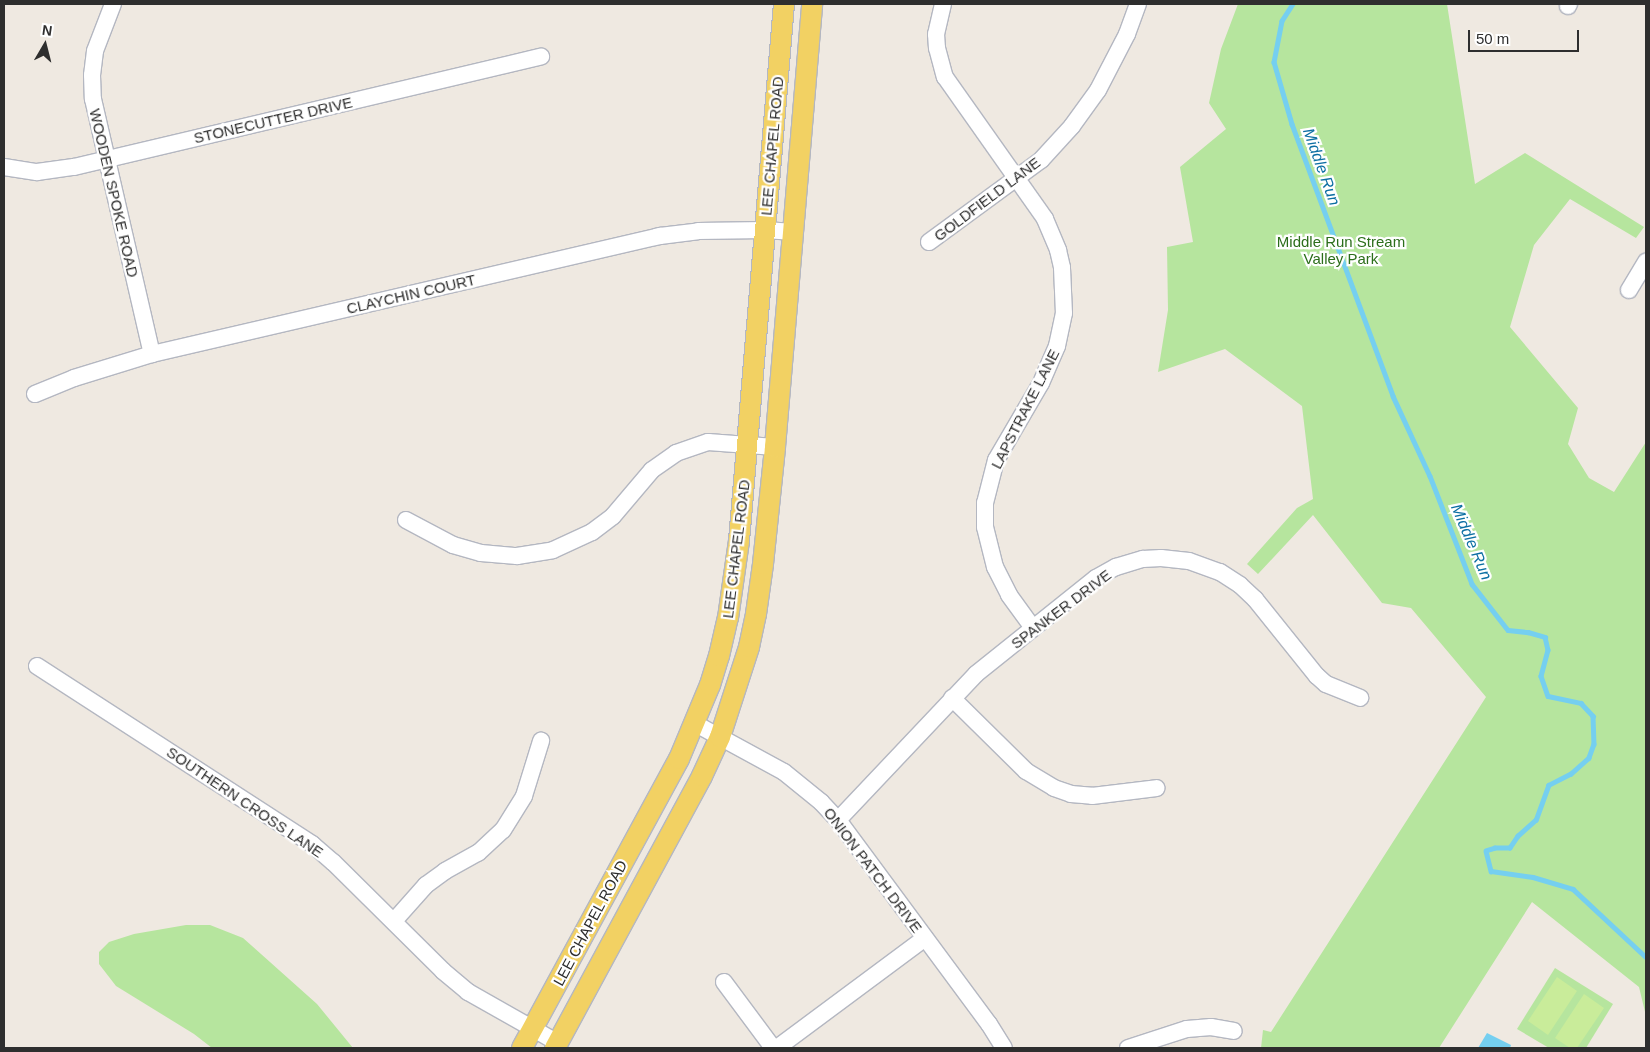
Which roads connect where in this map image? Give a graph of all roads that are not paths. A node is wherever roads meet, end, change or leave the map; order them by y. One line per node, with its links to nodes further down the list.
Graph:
1 (113, 4): 7 (street, WOODEN SPOKE ROAD)
2 (784, 4): 10 (main road, LEE CHAPEL ROAD)
3 (812, 4): 11 (main road, LEE CHAPEL ROAD)
4 (943, 4): 9 (street, LAPSTRAKE LANE)
5 (1138, 4): 9 (street, GOLDFIELD LANE)
6 (541, 57): 7 (street, STONECUTTER DRIVE)
7 (106, 160): 8 (street, STONECUTTER DRIVE); 15 (street, WOODEN SPOKE ROAD)
8 (4, 167)
9 (1017, 179): 12 (street, GOLDFIELD LANE); 20 (street, LAPSTRAKE LANE)
10 (765, 230): 11 (street, CLAYCHIN COURT); 15 (street, CLAYCHIN COURT); 17 (main road, LEE CHAPEL ROAD)
11 (794, 232): 18 (main road, LEE CHAPEL ROAD)
12 (929, 242)
13 (1646, 262): 14 (street)
14 (1629, 290)
15 (152, 354): 16 (street, CLAYCHIN COURT)
16 (35, 394)
17 (747, 444): 18 (street); 19 (street); 24 (main road, LEE CHAPEL ROAD)
18 (775, 447): 25 (main road, LEE CHAPEL ROAD)
19 (406, 520)
20 (1033, 628): 22 (street, SPANKER DRIVE); 23 (street, SPANKER DRIVE)
21 (37, 666): 29 (street, SOUTHERN CROSS LANE)
22 (952, 698): 27 (street); 28 (street, SPANKER DRIVE)
23 (1360, 698)
24 (694, 723): 25 (street, ONION PATCH DRIVE); 32 (main road, LEE CHAPEL ROAD)
25 (720, 737): 28 (street, ONION PATCH DRIVE); 34 (main road, LEE CHAPEL ROAD)
26 (541, 741): 29 (street)
27 (1157, 788)
28 (838, 820): 30 (street, ONION PATCH DRIVE)
29 (394, 921): 32 (street, SOUTHERN CROSS LANE)
30 (925, 938): 37 (street, ONION PATCH DRIVE); 38 (street, ONION PATCH DRIVE)
31 (724, 982): 36 (street)
32 (532, 1030): 34 (street, SOUTHERN CROSS LANE); 35 (main road, LEE CHAPEL ROAD)
33 (1234, 1031): 39 (street)
34 (556, 1046)
35 (522, 1048)
36 (773, 1048)
37 (777, 1048)
38 (1004, 1048)
39 (1128, 1048)

